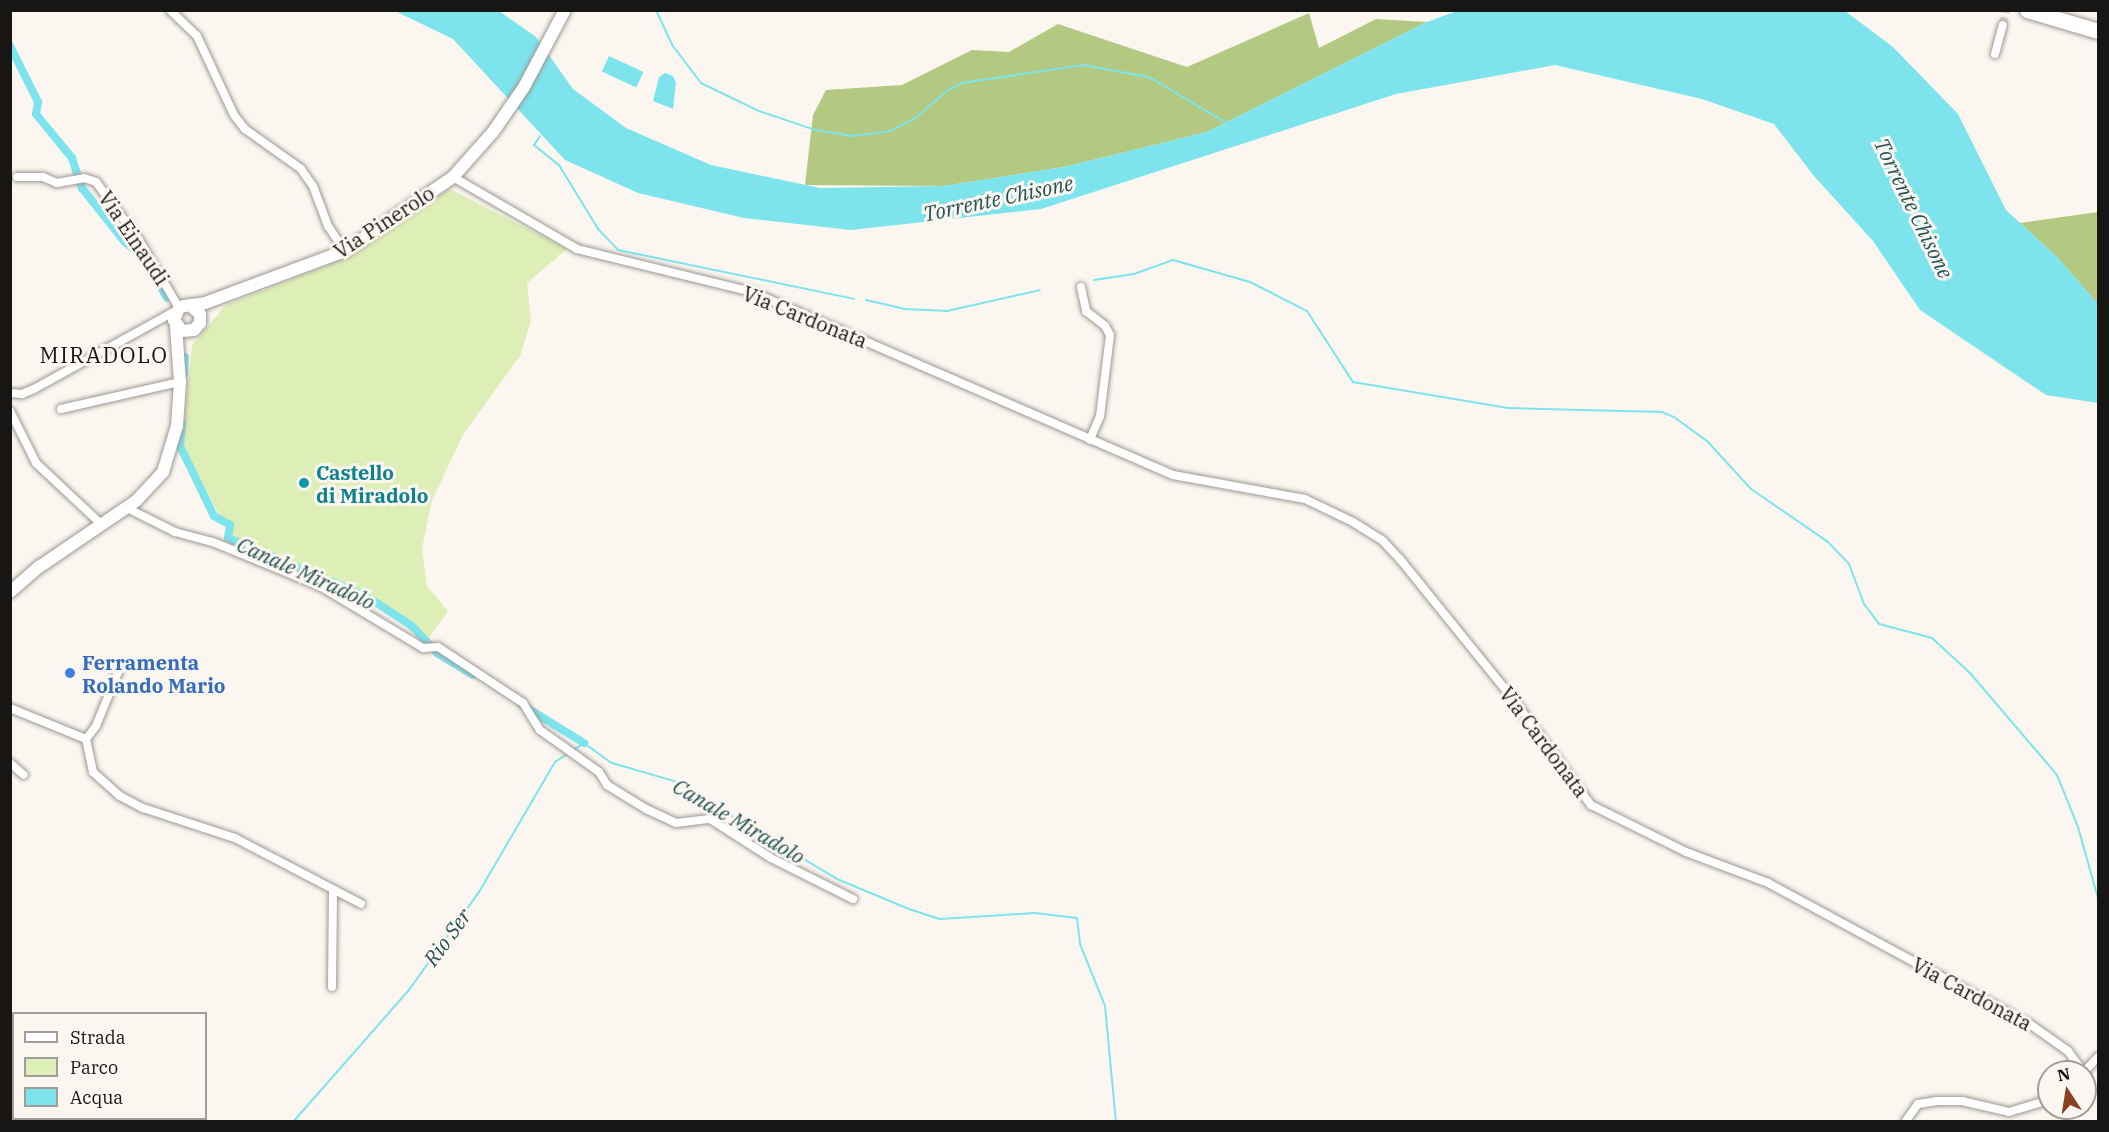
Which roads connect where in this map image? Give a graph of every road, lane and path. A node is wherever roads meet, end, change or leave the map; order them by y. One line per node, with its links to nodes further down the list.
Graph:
1 (170, 10): 11 (street)
2 (565, 10): 10 (street, Via Pinerolo)
3 (2027, 10): 7 (highway)
4 (2057, 10): 5 (highway)
5 (2098, 23)
6 (2004, 25): 8 (street)
7 (2098, 31)
8 (1995, 54)
9 (17, 177): 14 (street, Via Einaudi)
10 (453, 177): 11 (street, Via Pinerolo); 23 (street, Via Cardonata)
11 (345, 251): 13 (street, Via Pinerolo)
12 (1081, 287): 23 (street)
13 (224, 296): 14 (street, Via Pinerolo); 17 (street, Via Pinerolo)
14 (182, 308): 15 (street); 16 (street, Via Pinerolo); 17 (street)
15 (154, 323): 16 (street); 20 (street)
16 (175, 325): 17 (street); 18 (street, Via Pinerolo)
17 (195, 327): 18 (street, Via Pinerolo)
18 (179, 353): 19 (street, Via Pinerolo)
19 (180, 382): 21 (street); 24 (street, Via Pinerolo)
20 (10, 393)
21 (61, 409)
22 (10, 411): 25 (street)
23 (1090, 440): 36 (street, Via Cardonata)
24 (127, 508): 25 (street, Via Pinerolo); 33 (street)
25 (101, 524): 26 (street, Via Pinerolo)
26 (10, 592)
27 (119, 670): 29 (street)
28 (10, 708): 29 (street)
29 (86, 739): 32 (street)
30 (10, 763): 31 (street)
31 (24, 775)
32 (333, 890): 34 (street); 35 (street)
33 (853, 899)
34 (361, 904)
35 (332, 987)
36 (2077, 1060)
37 (2037, 1104): 38 (street)
38 (1905, 1122)

